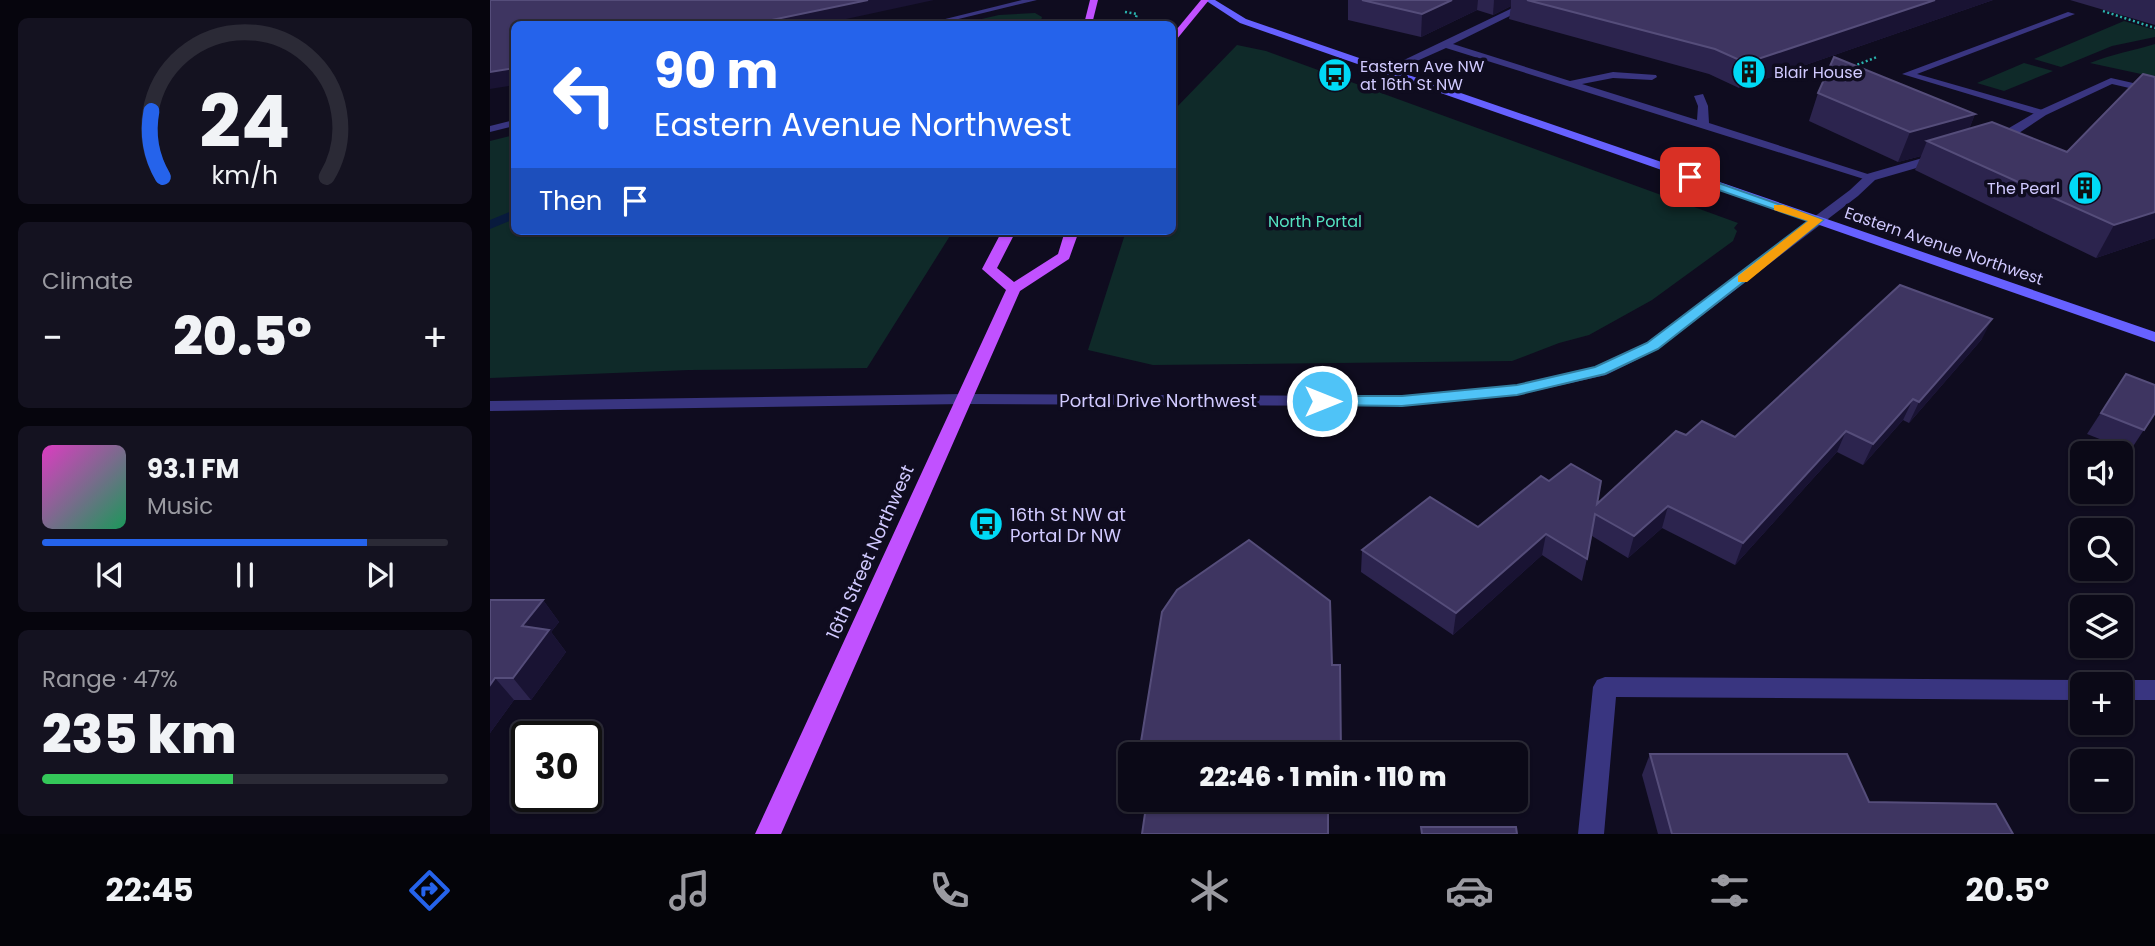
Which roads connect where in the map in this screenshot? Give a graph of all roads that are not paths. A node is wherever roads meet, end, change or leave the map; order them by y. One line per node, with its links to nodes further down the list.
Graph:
1 (1033, 0): 6 (street)
2 (1094, 0): 7 (main road)
3 (1207, 0): 8 (main road); 10 (street, Eastern Avenue Northwest)
4 (1538, 0): 9 (street)
5 (2071, 14): 15 (street)
6 (942, 21)
7 (1088, 21)
8 (1176, 37)
9 (1445, 45): 10 (street); 12 (street)
10 (1386, 71): 22 (street, Eastern Avenue Northwest)
11 (1652, 77): 12 (street)
12 (1571, 83): 16 (street)
13 (2155, 91): 15 (street)
14 (1699, 96): 16 (street)
15 (2042, 113): 19 (street)
16 (1703, 123): 21 (street)
17 (511, 124): 18 (street)
18 (490, 129)
19 (1981, 144)
20 (1957, 152): 21 (street)
21 (1871, 177): 22 (street, Portal Drive Northwest)
22 (1817, 220): 26 (street, Eastern Avenue Northwest); 27 (street, Portal Drive Northwest)
23 (1007, 235): 25 (main road)
24 (1071, 235): 25 (main road)
25 (1014, 289): 27 (main road, 16th Street Northwest)
26 (2155, 337)
27 (964, 399): 28 (street, Portal Drive Northwest); 32 (main road, 16th Street Northwest)
28 (490, 406)
29 (2070, 690): 33 (street)
30 (2133, 690): 31 (street)
31 (2155, 690)
32 (768, 834)
33 (1591, 834)

